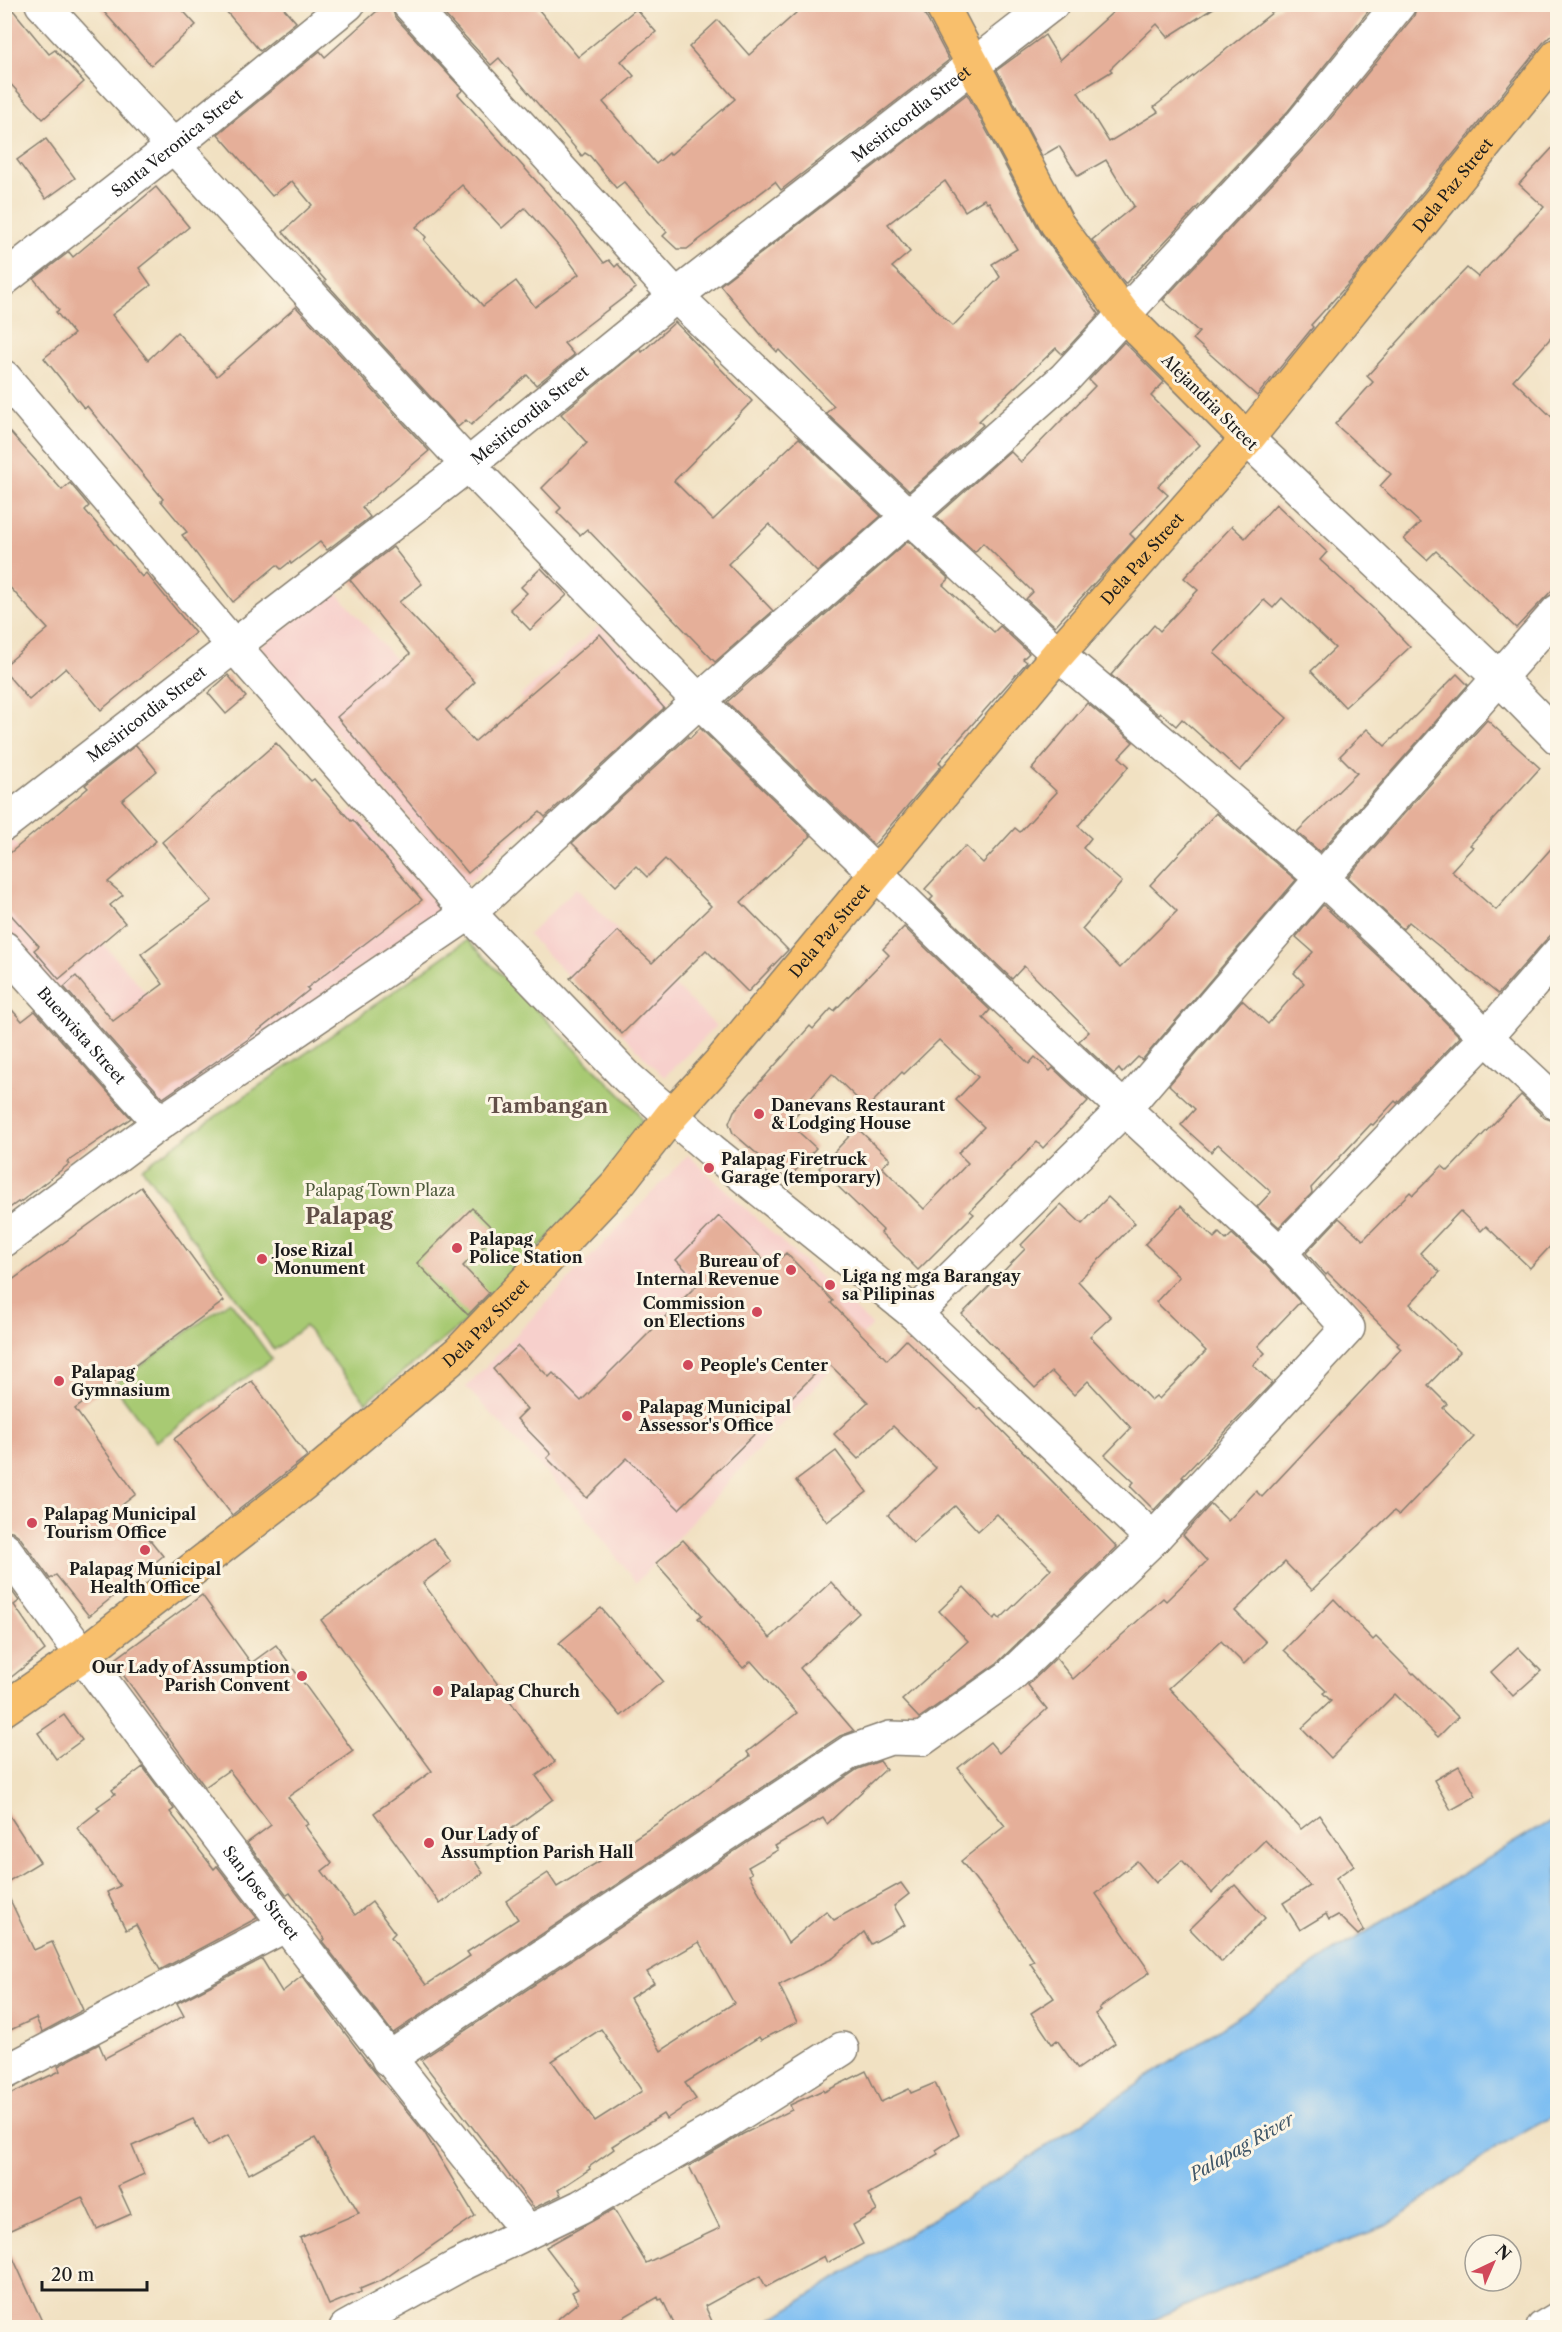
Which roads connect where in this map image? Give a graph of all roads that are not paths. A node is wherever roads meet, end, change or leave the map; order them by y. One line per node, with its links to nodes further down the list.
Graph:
1 (42, 4): 9 (street)
2 (348, 4): 9 (street, Santa Veronica Street)
3 (409, 4): 11 (street)
4 (941, 4): 8 (main road, Alejandria Street)
5 (1052, 4): 8 (street, Mesiricordia Street)
6 (1399, 4): 12 (street)
7 (1557, 55): 14 (main road, Dela Paz Street)
8 (972, 66): 11 (street, Mesiricordia Street); 12 (main road, Alejandria Street)
9 (175, 145): 10 (street, Santa Veronica Street); 15 (street)
10 (4, 279)
11 (676, 296): 15 (street, Mesiricordia Street); 16 (street)
12 (1125, 316): 14 (main road, Alejandria Street); 16 (street)
13 (4, 378): 18 (street)
14 (1247, 439): 19 (main road, Dela Paz Street); 20 (street, Alejandria Street)
15 (468, 465): 18 (street, Mesiricordia Street); 21 (street)
16 (907, 516): 19 (street); 21 (street)
17 (1557, 611): 20 (street)
18 (234, 646): 23 (street, Mesiricordia Street); 26 (street)
19 (1058, 654): 24 (main road, Dela Paz Street); 25 (street)
20 (1498, 677): 22 (street, Alejandria Street); 25 (street)
21 (699, 701): 24 (street); 26 (street)
22 (1557, 738)
23 (4, 824)
24 (876, 873): 31 (street); 32 (main road, Dela Paz Street)
25 (1322, 878): 29 (street); 31 (street)
26 (469, 913): 32 (street); 33 (street)
27 (4, 948): 33 (street, Buenvista Street)
28 (1557, 954): 29 (street)
29 (1486, 1037): 30 (street); 35 (street)
30 (1557, 1104)
31 (1125, 1108): 35 (street); 36 (street)
32 (672, 1115): 36 (street); 39 (main road, Dela Paz Street)
33 (160, 1123): 34 (street)
34 (4, 1240)
35 (1280, 1253): 37 (street)
36 (915, 1314): 37 (street)
37 (1153, 1539): 43 (street)
38 (4, 1548): 39 (street, San Jose Street)
39 (82, 1655): 40 (main road, Dela Paz Street); 41 (street, San Jose Street)
40 (4, 1709)
41 (286, 1925): 43 (street, San Jose Street); 44 (street)
42 (842, 2049): 45 (street)
43 (388, 2059): 45 (street, San Jose Street)
44 (4, 2073)
45 (527, 2231): 47 (street)
46 (1557, 2319): 48 (street)
47 (346, 2328)
48 (1543, 2328)

